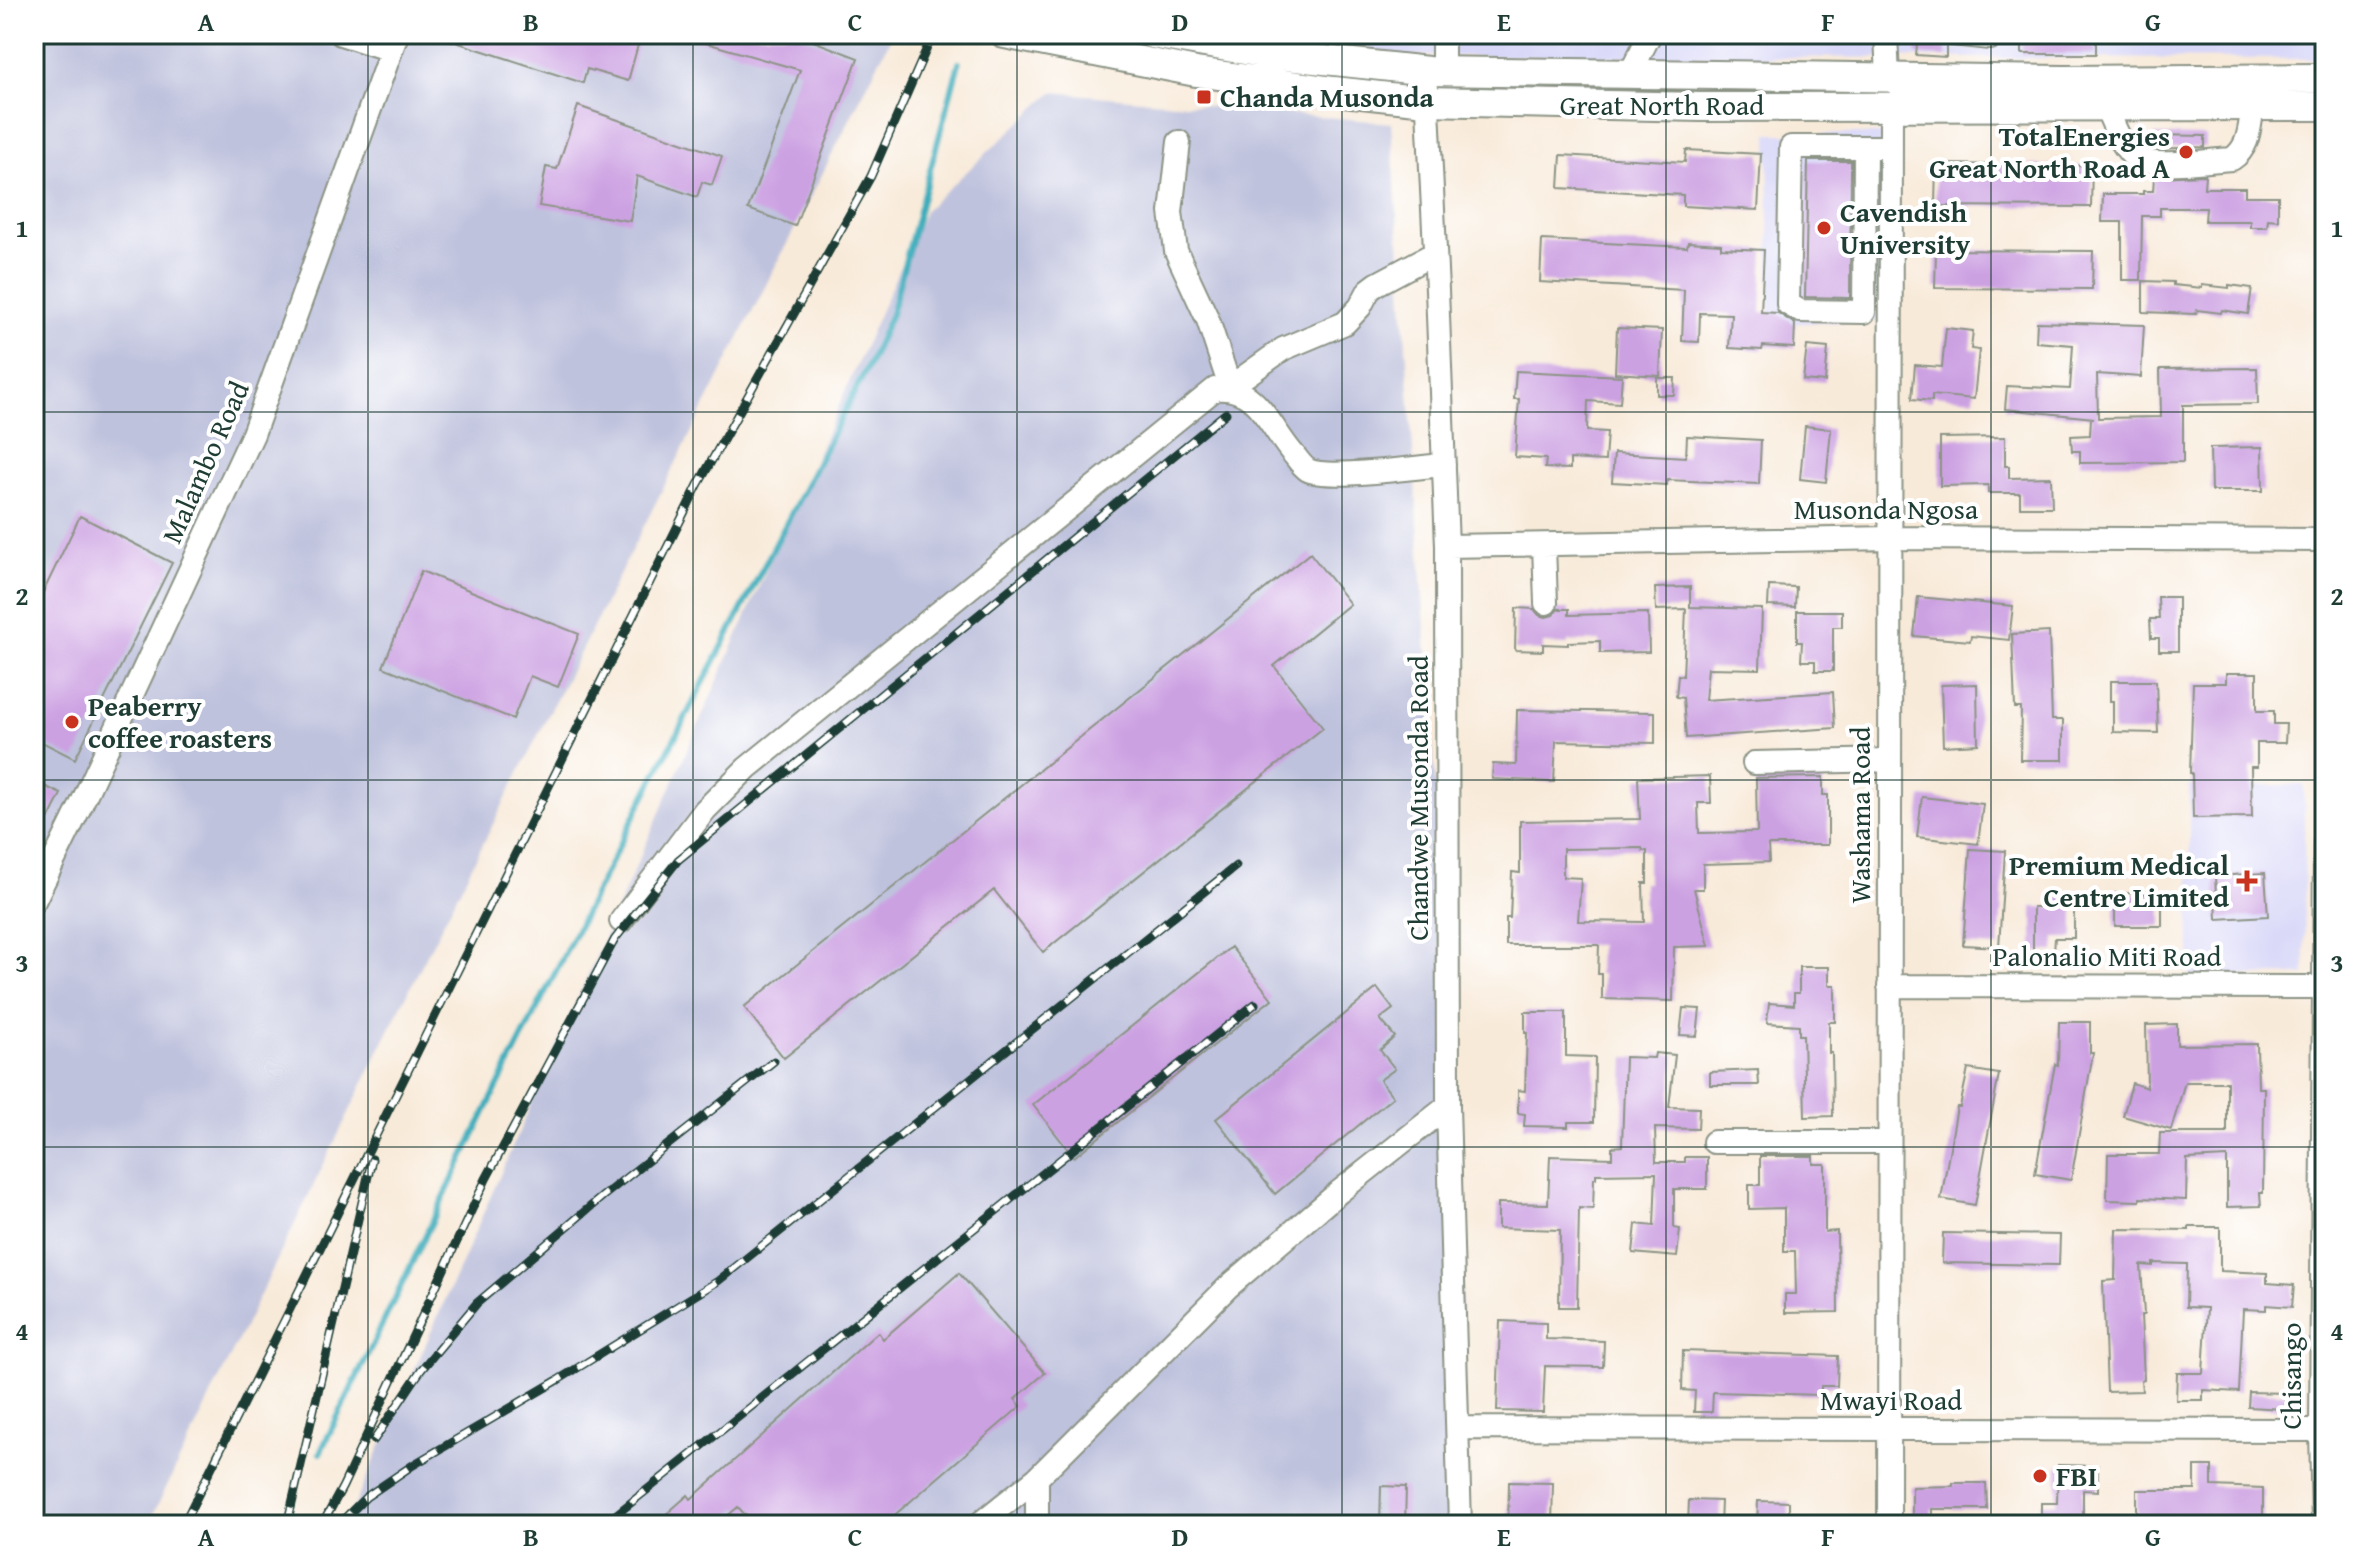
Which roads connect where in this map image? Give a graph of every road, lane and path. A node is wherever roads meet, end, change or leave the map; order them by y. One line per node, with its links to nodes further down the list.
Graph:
1 (341, 34): 9 (street)
2 (1005, 34): 14 (main road, Great North Road)
3 (1152, 34): 10 (main road, Great North Road)
4 (1443, 34): 10 (street, Chandwe Musonda Road)
5 (1650, 34): 11 (street)
6 (1886, 34): 13 (street, Washama Road)
7 (1953, 34): 8 (street)
8 (1999, 34)
9 (394, 42): 32 (street, Malambo Road)
10 (1435, 71): 11 (main road, Great North Road); 14 (street, Chandwe Musonda Road)
11 (1630, 74): 13 (main road, Great North Road)
12 (2325, 78): 13 (main road, Great North Road)
13 (1889, 92): 14 (main road, Great North Road); 16 (main road, Great North Road); 20 (street, Washama Road)
14 (1426, 101): 21 (street, Chandwe Musonda Road)
15 (2325, 106): 17 (main road, Great North Road)
16 (2106, 107): 17 (main road, Great North Road); 17 (street)
17 (2253, 107)
18 (1179, 142): 22 (street)
19 (1865, 147): 19 (street); 20 (street)
20 (1891, 147): 24 (street, Washama Road)
21 (1435, 253): 22 (street); 23 (street, Chandwe Musonda Road)
22 (1230, 387): 23 (street); 33 (street)
23 (1444, 465): 27 (street, Chandwe Musonda Road)
24 (1891, 538): 25 (street, Musonda Ngosa); 26 (street, Musonda Ngosa); 29 (street, Washama Road)
25 (2325, 540)
26 (1544, 545): 27 (street, Musonda Ngosa); 28 (street)
27 (1447, 546): 36 (street, Chandwe Musonda Road)
28 (1546, 603)
29 (1890, 760): 30 (street); 34 (street, Washama Road)
30 (1754, 763)
31 (2325, 843): 35 (street, Chisango)
32 (34, 901)
33 (621, 921)
34 (1889, 986): 35 (street, Palonalio Miti Road); 38 (street, Washama Road)
35 (2324, 987): 39 (street, Chisango)
36 (1448, 1106): 40 (street, Chandwe Musonda Road); 43 (street)
37 (1714, 1142): 38 (street)
38 (1889, 1142): 41 (street, Washama Road)
39 (2324, 1208): 42 (street, Chisango)
40 (1458, 1428): 41 (street, Mwayi Road); 46 (street, Chandwe Musonda Road)
41 (1889, 1430): 42 (street, Mwayi Road); 47 (street, Washama Road)
42 (2323, 1430): 48 (street, Chisango)
43 (1037, 1478): 44 (street); 45 (street)
44 (978, 1525)
45 (1037, 1525)
46 (1460, 1525)
47 (1889, 1525)
48 (2323, 1525)

